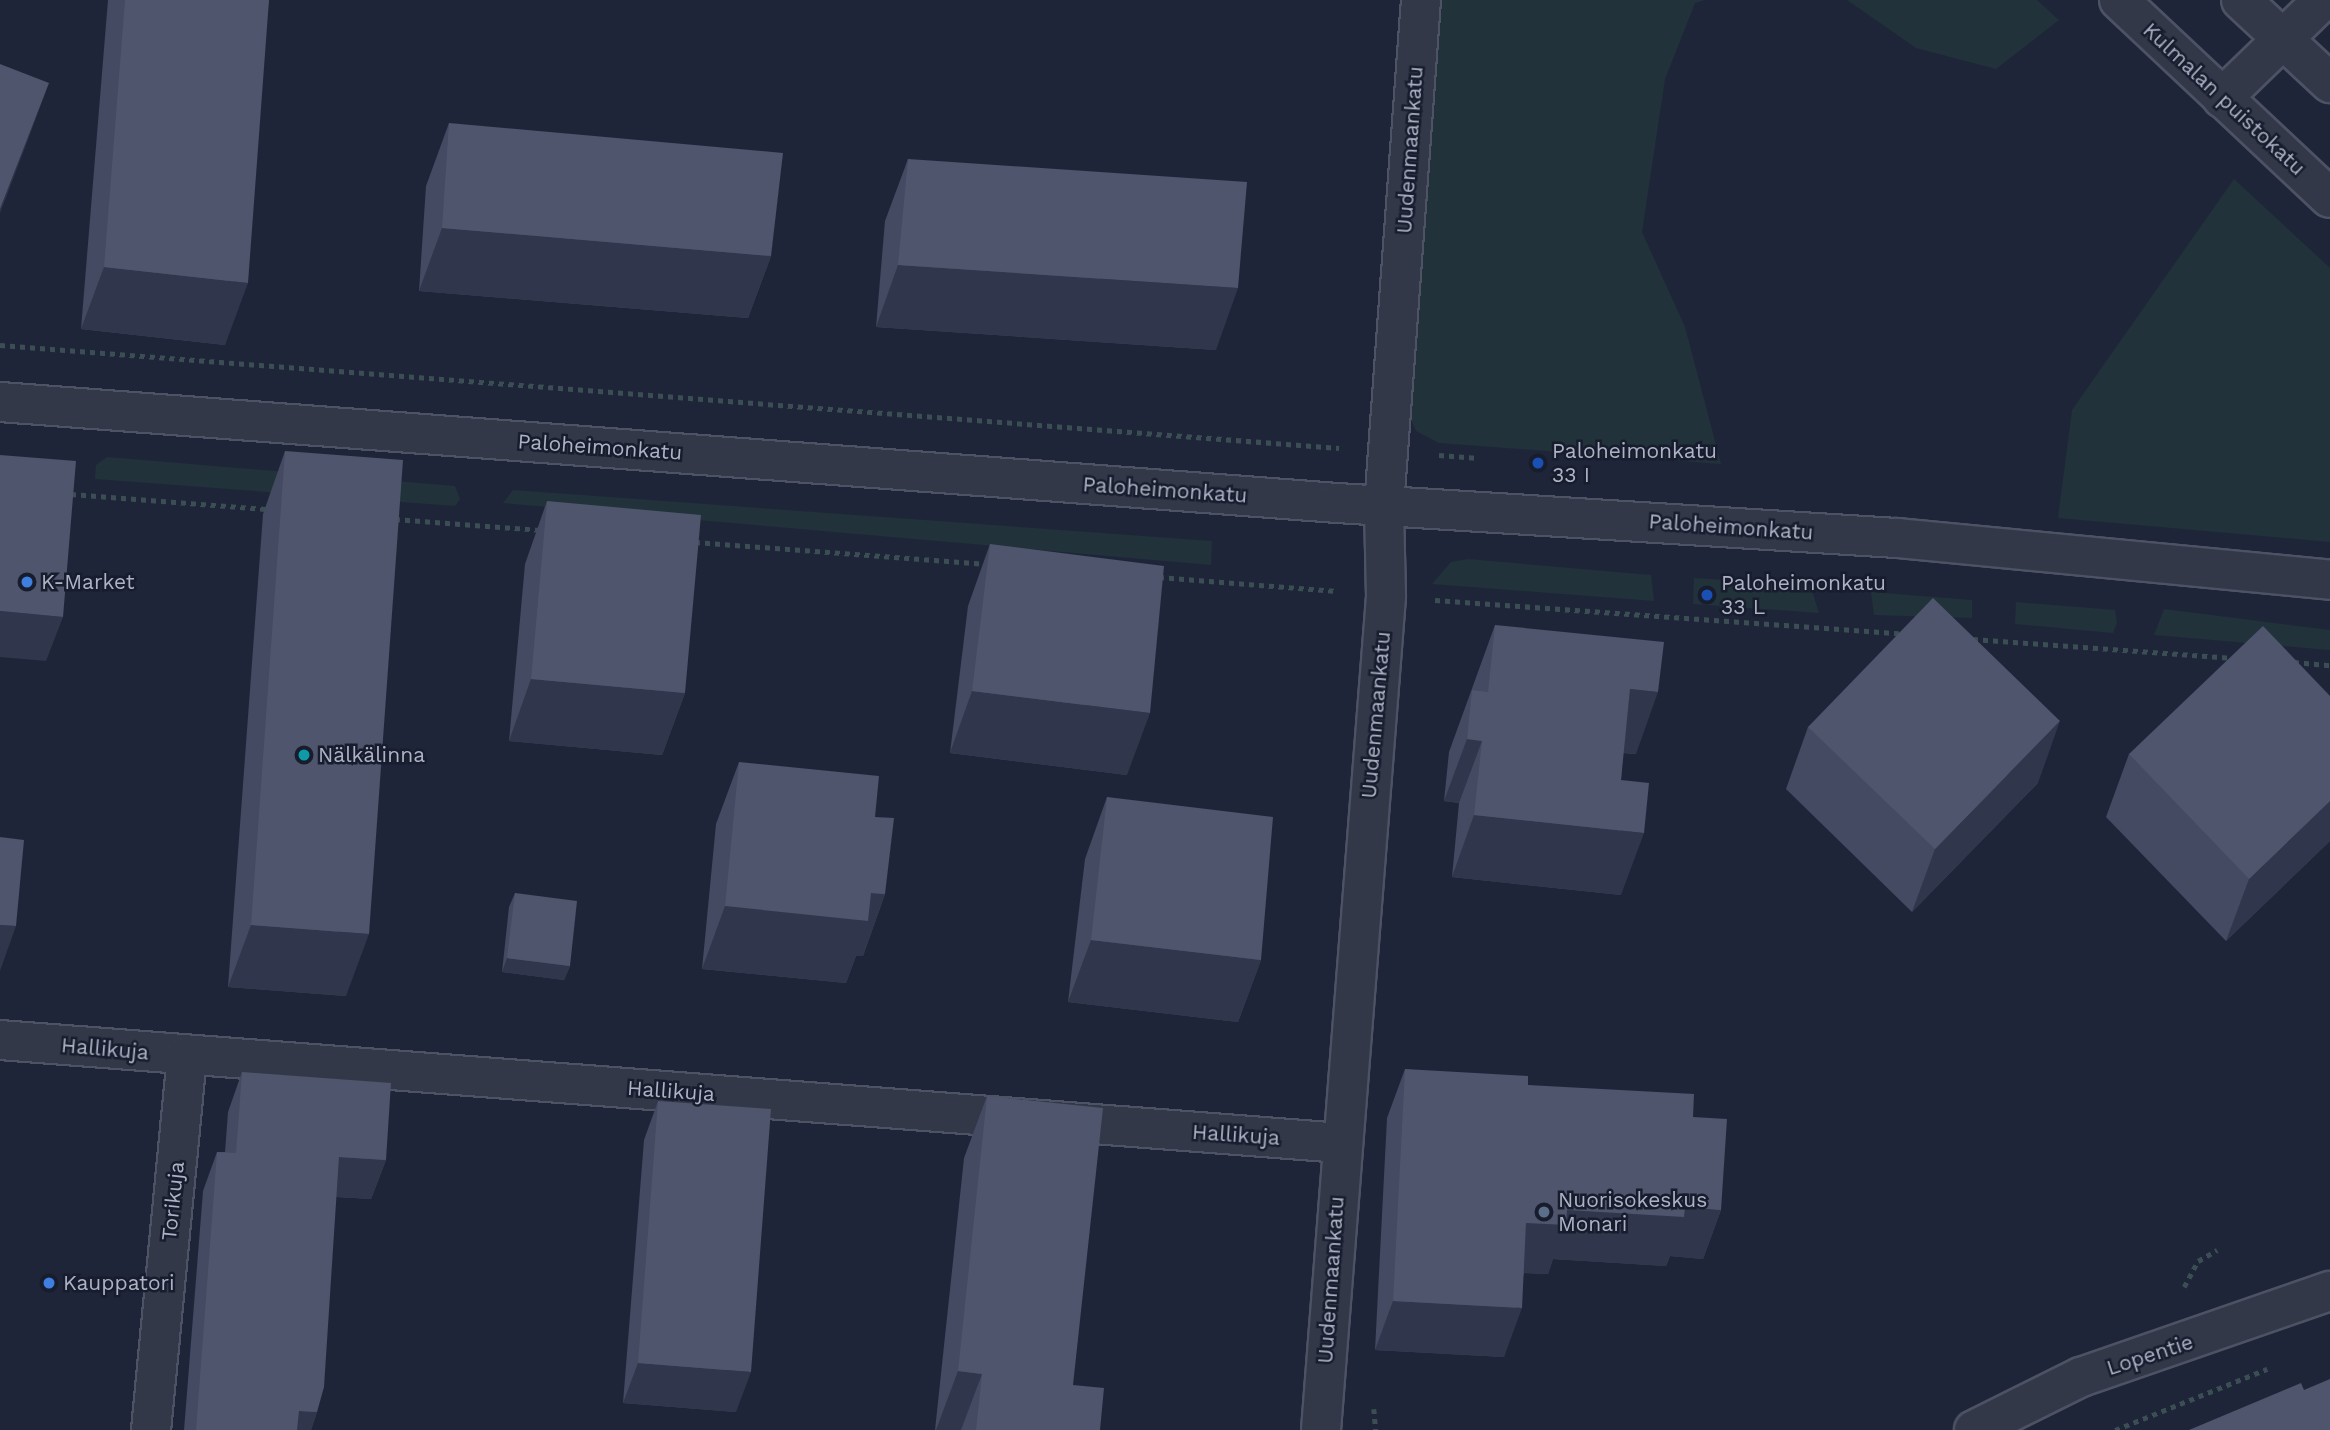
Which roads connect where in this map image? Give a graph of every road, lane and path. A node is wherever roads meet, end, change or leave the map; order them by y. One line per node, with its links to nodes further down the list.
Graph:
1 (1421, 0): 11 (street, Uudenmaankatu)
2 (2119, 0): 7 (street, Kulmalan puistokatu)
3 (2241, 0): 5 (street)
4 (2323, 0): 5 (street)
5 (2282, 38): 6 (street); 7 (street)
6 (2330, 83)
7 (2222, 98): 8 (street, Kulmalan puistokatu)
8 (2330, 198)
9 (0, 345): 11 (path)
10 (0, 402): 14 (street, Paloheimonkatu)
11 (1388, 451): 12 (path); 14 (street, Uudenmaankatu)
12 (1483, 458)
13 (55, 493): 15 (path)
14 (1384, 506): 21 (street, Paloheimonkatu); 22 (street, Uudenmaankatu)
15 (278, 510)
16 (389, 518): 17 (path)
17 (555, 531)
18 (680, 540): 19 (path)
19 (1000, 565)
20 (1152, 577): 22 (path)
21 (2330, 580)
22 (1385, 596): 23 (path); 30 (street, Uudenmaankatu)
23 (1913, 635)
24 (1969, 639): 25 (path)
25 (2247, 659)
26 (2288, 662): 27 (path)
27 (2330, 665)
28 (0, 1040): 29 (street, Hallikuja)
29 (187, 1056): 30 (street, Hallikuja); 34 (street, Torikuja)
30 (1342, 1143): 35 (street, Uudenmaankatu)
31 (2330, 1291): 33 (street, Lopentie)
32 (2280, 1364): 36 (path)
33 (1985, 1428)
34 (151, 1430)
35 (1321, 1430)
36 (2115, 1430)

